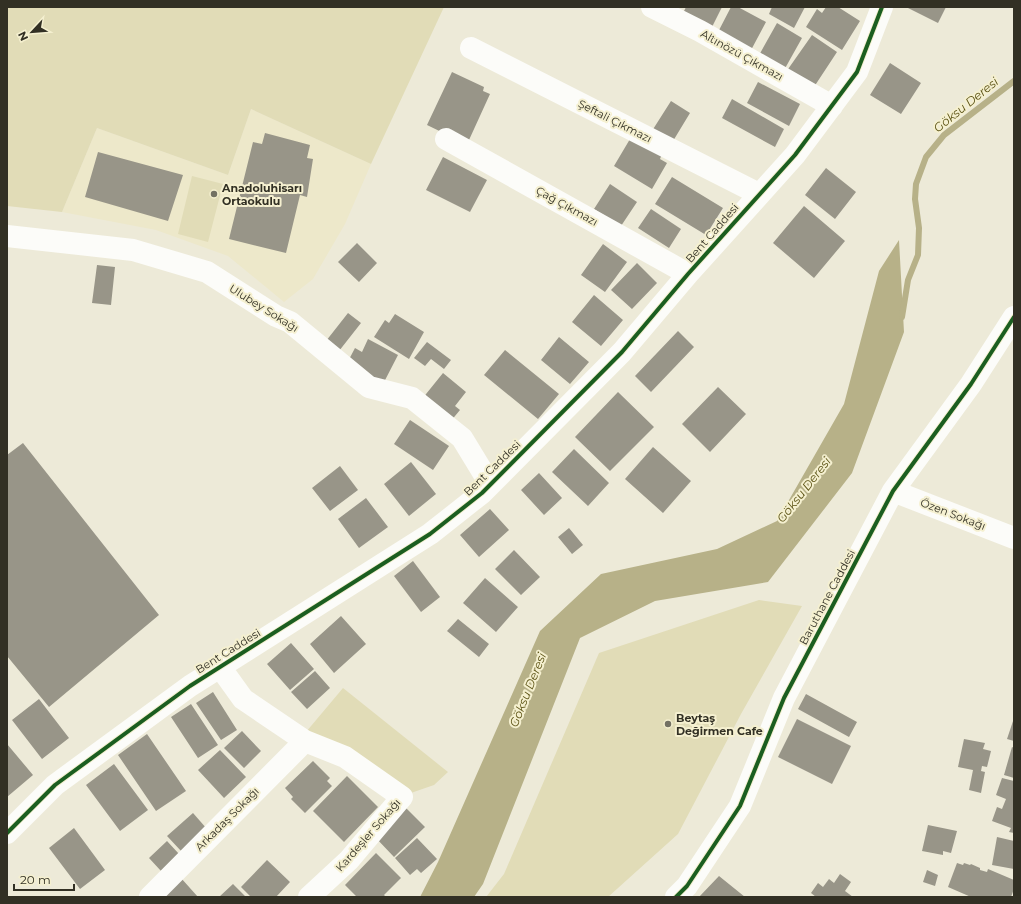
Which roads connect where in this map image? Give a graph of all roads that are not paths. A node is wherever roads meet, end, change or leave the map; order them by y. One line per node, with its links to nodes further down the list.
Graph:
1 (652, 7): 4 (street, Altınözü Çıkmazı)
2 (880, 8): 4 (street, Bent Caddesi)
3 (471, 48): 6 (street, Şeftali Çıkmazı)
4 (832, 106): 6 (street, Bent Caddesi)
5 (446, 139): 8 (street, Çağ Çıkmazı)
6 (758, 194): 8 (street, Bent Caddesi)
7 (7, 236): 10 (street, Ulubey Sokağı)
8 (688, 274): 10 (street, Bent Caddesi)
9 (1014, 317): 11 (street, Baruthane Caddesi)
10 (490, 484): 13 (street, Bent Caddesi)
11 (893, 491): 12 (street, Özen Sokağı); 18 (street, Baruthane Caddesi)
12 (1014, 538)
13 (220, 666): 14 (street, Kardeşler Sokağı); 15 (street, Bent Caddesi)
14 (305, 741): 16 (street, Arkadaş Sokağı); 17 (street, Kardeşler Sokağı)
15 (7, 833)
16 (150, 897)
17 (309, 897)
18 (676, 897)

